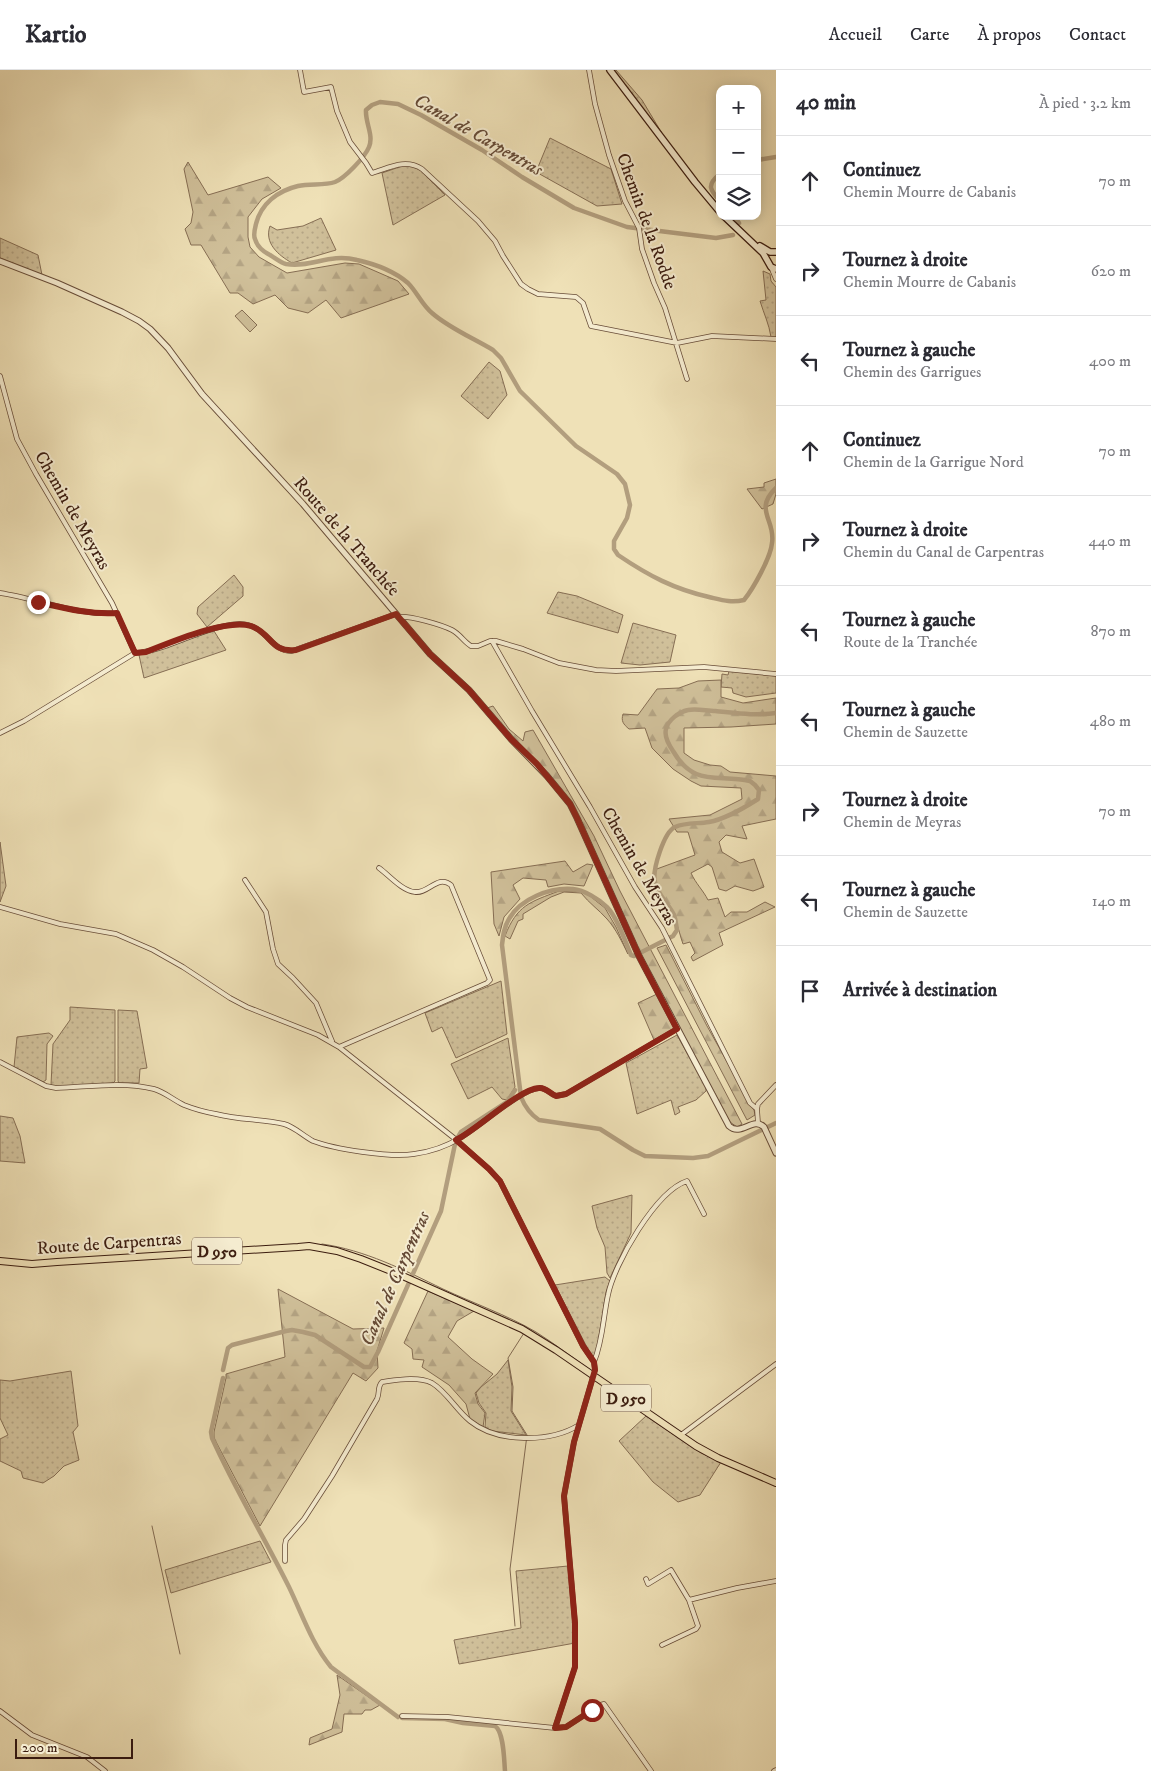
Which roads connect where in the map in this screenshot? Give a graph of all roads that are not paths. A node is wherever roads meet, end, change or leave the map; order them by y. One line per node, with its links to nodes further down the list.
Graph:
1 (300, 70): 13 (street)
2 (588, 70): 13 (street, Chemin de la Rodde)
3 (610, 70): 4 (main road)
4 (716, 207)
5 (729, 220): 6 (main road)
6 (750, 239): 7 (main road); 8 (main road)
7 (775, 252): 8 (main road)
8 (768, 259): 10 (main road)
9 (0, 261): 18 (street, Route de la Tranchée)
10 (774, 268): 11 (street)
11 (776, 279)
12 (776, 339): 13 (street)
13 (677, 343): 15 (street, Chemin de la Rodde)
14 (0, 376): 17 (street, Chemin de Meyras)
15 (687, 379)
16 (0, 593): 17 (street)
17 (117, 613): 20 (street, Chemin de Meyras)
18 (397, 615): 19 (street); 20 (street); 26 (street, Route de la Tranchée)
19 (492, 641): 21 (street); 31 (street, Chemin de Meyras)
20 (135, 653): 22 (street)
21 (776, 674)
22 (0, 733)
23 (379, 868): 28 (street)
24 (245, 880): 27 (street)
25 (0, 906): 27 (street)
26 (678, 1030): 32 (street, Route de la Tranchée); 33 (street)
27 (332, 1041): 28 (street)
28 (339, 1047): 33 (street)
29 (0, 1062): 33 (street)
30 (776, 1085): 31 (street)
31 (756, 1109): 32 (street)
32 (758, 1123): 34 (street)
33 (456, 1140): 37 (street)
34 (776, 1153)
35 (704, 1214): 37 (street)
36 (0, 1261): 39 (main road, Route de Carpentras / D 950)
37 (594, 1362): 39 (street)
38 (776, 1364): 41 (street)
39 (594, 1375): 40 (street); 41 (main road, D 950)
40 (579, 1425): 43 (street); 50 (street)
41 (681, 1435): 42 (main road, D 950)
42 (776, 1483)
43 (285, 1561)
44 (646, 1579): 46 (street)
45 (776, 1581): 46 (street)
46 (689, 1600): 47 (street)
47 (662, 1645)
48 (0, 1711): 51 (street)
49 (402, 1716): 50 (street)
50 (554, 1728): 52 (street)
51 (106, 1771)
52 (651, 1771)

